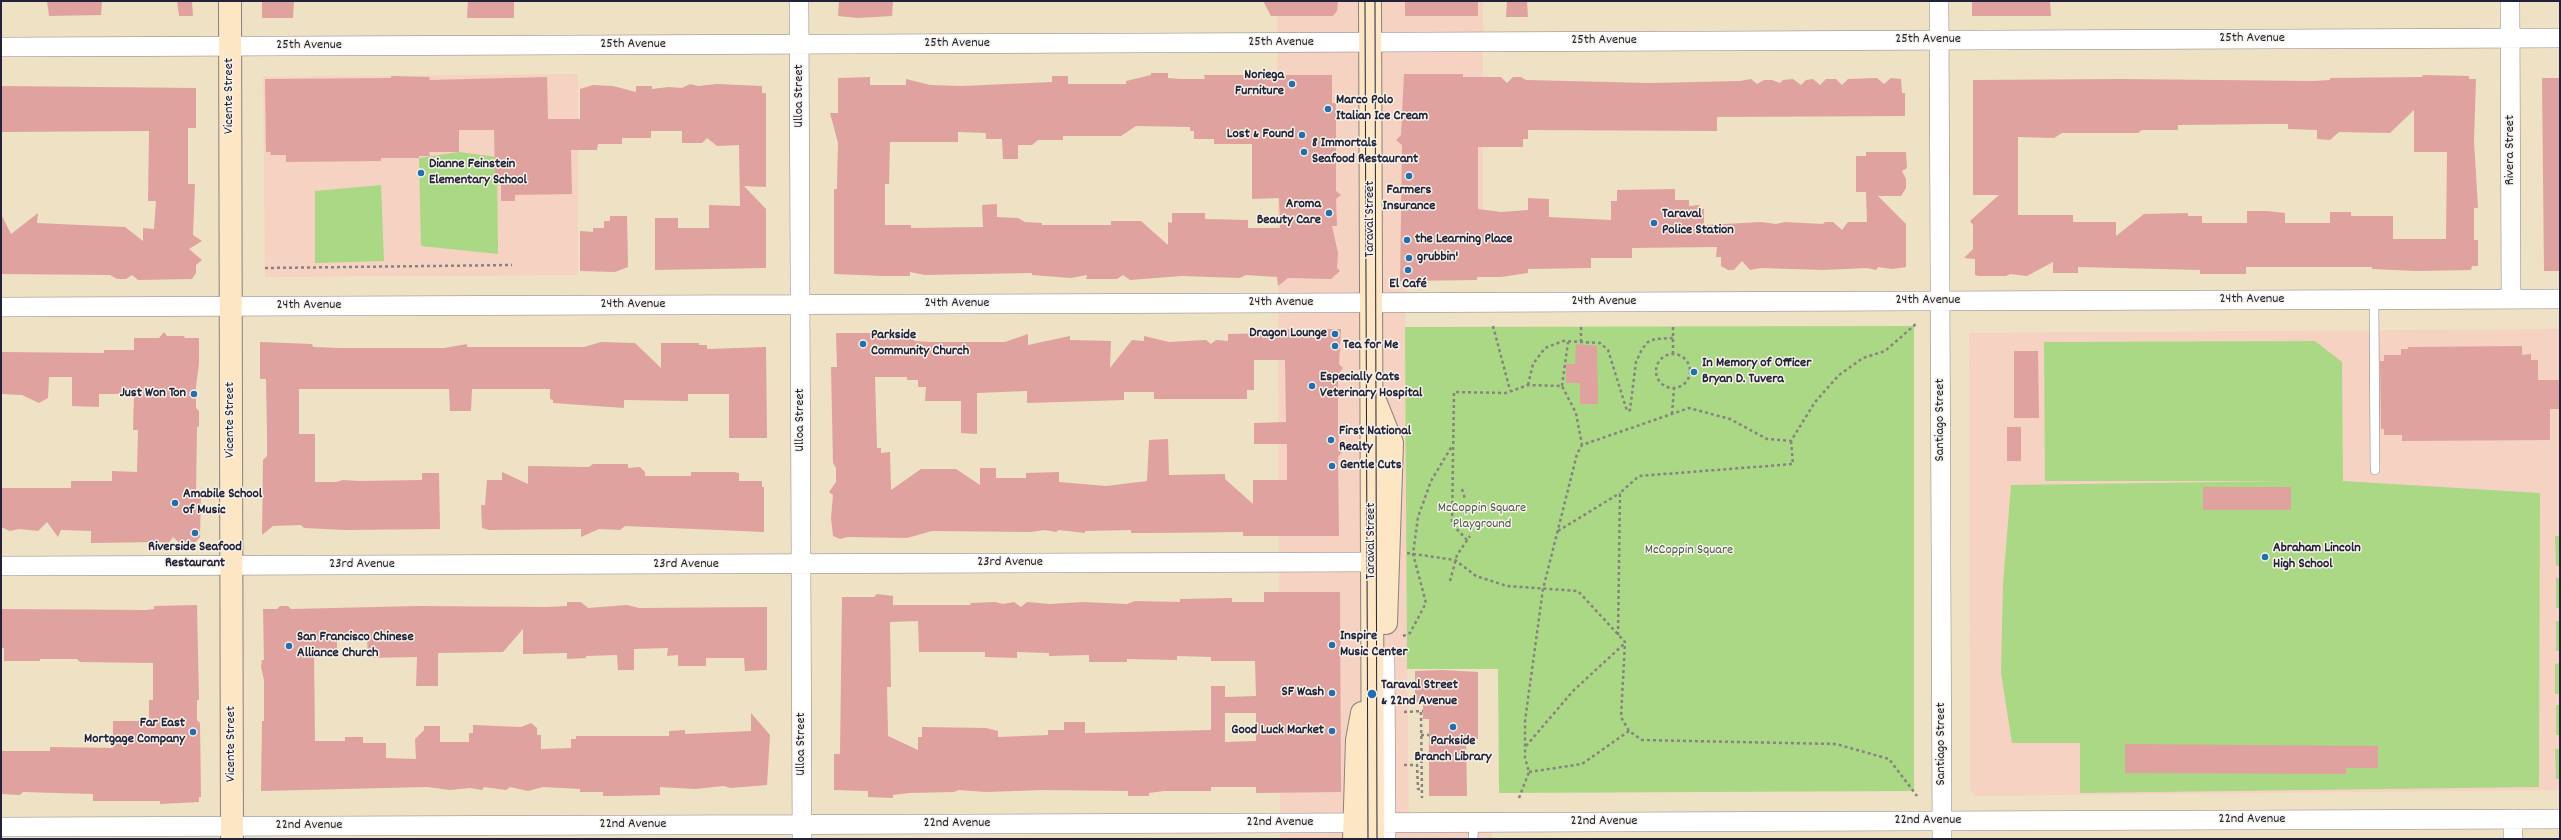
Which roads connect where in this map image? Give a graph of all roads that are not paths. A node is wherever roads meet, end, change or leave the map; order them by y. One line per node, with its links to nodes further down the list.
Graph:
1 (230, 1): 11 (street, Vicente Street)
2 (799, 1): 10 (street, Ulloa Street)
3 (1370, 1): 9 (street, Taraval Street)
4 (1939, 1): 8 (street, Santiago Street)
5 (2510, 1): 6 (street, Rivera Street)
6 (2510, 38): 7 (street, 25th Avenue); 8 (street, 25th Avenue); 13 (street, Rivera Street)
7 (2560, 38)
8 (1940, 40): 9 (street, 25th Avenue); 16 (street, Santiago Street)
9 (1370, 42): 10 (street, 25th Avenue); 17 (street, Taraval Street)
10 (800, 44): 11 (street, 25th Avenue); 18 (street, Ulloa Street)
11 (230, 46): 12 (street, 25th Avenue); 19 (street, Vicente Street)
12 (1, 47)
13 (2511, 299): 14 (street, 24th Avenue); 15 (street, 24th Avenue)
14 (2560, 299)
15 (2374, 300): 16 (street, 24th Avenue); 22 (lane)
16 (1941, 301): 17 (street, 24th Avenue); 31 (street, Santiago Street)
17 (1371, 303): 18 (street, 24th Avenue); 21 (street, Taraval Street)
18 (800, 305): 19 (street, 24th Avenue); 24 (street, Ulloa Street)
19 (231, 306): 20 (street, 24th Avenue); 26 (street, Vicente Street)
20 (1, 307)
21 (1371, 390): 23 (street, Taraval Street); 27 (street, Taraval Street)
22 (2375, 470)
23 (1372, 562): 24 (street, 23rd Avenue); 27 (street, Taraval Street)
24 (801, 564): 26 (street, 23rd Avenue); 34 (street, Ulloa Street)
25 (1, 566): 26 (street, 23rd Avenue)
26 (232, 566): 35 (street, Vicente Street)
27 (1379, 664): 32 (street, Taraval Street); 32 (street, Taraval Street); 32 (street, Taraval Street)
28 (2513, 819): 29 (street, 22nd Avenue); 31 (street, 22nd Avenue); 36 (street)
29 (2560, 819)
30 (1, 827): 35 (street, 22nd Avenue)
31 (1942, 830): 33 (street, 22nd Avenue)
32 (1371, 831): 33 (street, 22nd Avenue); 34 (street, 22nd Avenue)
33 (1474, 831)
34 (802, 832): 35 (street, 22nd Avenue)
35 (232, 833)
36 (2513, 839)

